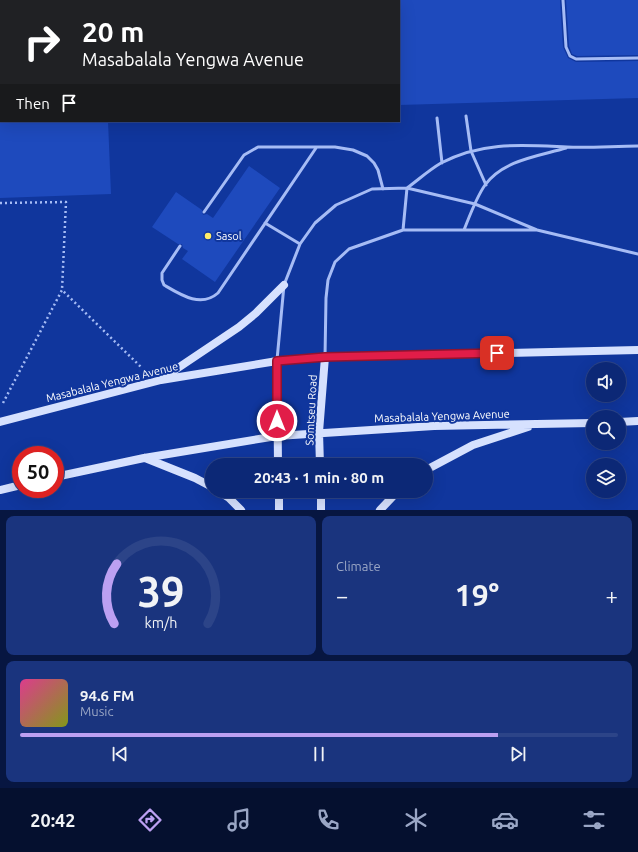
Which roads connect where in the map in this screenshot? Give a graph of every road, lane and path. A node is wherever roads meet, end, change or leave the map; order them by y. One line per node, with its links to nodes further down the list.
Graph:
1 (563, 0): 2 (lane)
2 (638, 58)
3 (466, 116): 8 (lane)
4 (437, 118): 9 (lane)
5 (638, 146): 6 (lane)
6 (569, 147): 8 (lane); 10 (lane)
7 (316, 148): 12 (lane); 15 (lane); 16 (lane)
8 (471, 151): 9 (lane); 10 (lane)
9 (442, 163): 11 (lane)
10 (486, 185): 14 (lane)
11 (407, 188): 12 (lane); 14 (lane); 17 (lane)
12 (383, 189): 20 (lane)
13 (0, 204): 24 (path)
14 (475, 204): 18 (lane); 19 (lane)
15 (204, 212)
16 (265, 223): 20 (lane); 21 (lane)
17 (403, 230): 18 (lane); 26 (lane)
18 (464, 230): 19 (lane)
19 (537, 230): 22 (lane)
20 (300, 244): 23 (lane)
21 (180, 246)
22 (638, 254)
23 (284, 285): 27 (lane); 28 (main road)
24 (62, 290): 28 (path); 29 (path)
25 (638, 350): 26 (main road, Masabalala Yengwa Avenue)
26 (325, 357): 27 (main road, Masabalala Yengwa Avenue); 35 (main road, Somtseu Road)
27 (277, 361): 28 (main road, Masabalala Yengwa Avenue); 36 (main road)
28 (158, 380): 31 (main road, Masabalala Yengwa Avenue)
29 (0, 408)
30 (638, 421): 33 (main road)
31 (0, 422)
32 (586, 422): 34 (main road, Masabalala Yengwa Avenue)
33 (626, 422)
34 (537, 425): 35 (main road, Masabalala Yengwa Avenue); 40 (main road)
35 (319, 432): 36 (main road, Masabalala Yengwa Avenue); 39 (main road, Somtseu Road)
36 (278, 436): 37 (main road, Masabalala Yengwa Avenue); 38 (main road)
37 (144, 458): 41 (main road, Masabalala Yengwa Avenue); 42 (main road)
38 (278, 458)
39 (320, 458)
40 (433, 466)
41 (64, 475)
42 (205, 483)
43 (12, 487): 44 (main road)
44 (0, 490)
45 (229, 498): 49 (main road)
46 (278, 498): 50 (main road)
47 (321, 498): 51 (main road)
48 (391, 498): 52 (main road)
49 (241, 510)
50 (279, 510)
51 (321, 510)
52 (380, 510)

